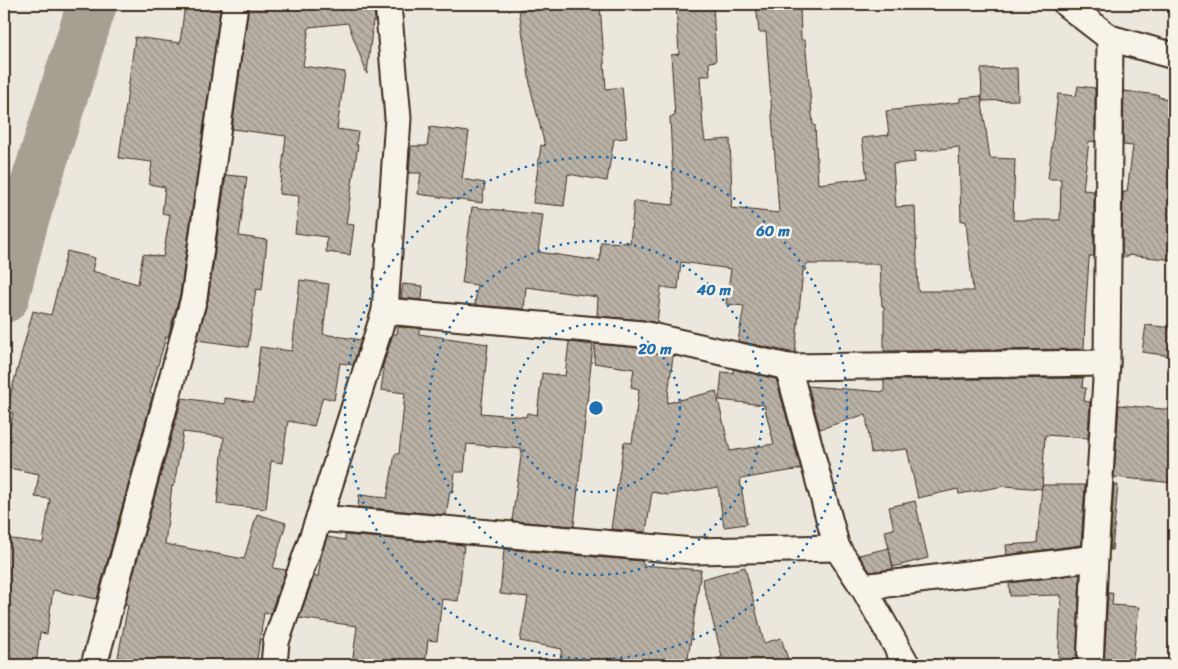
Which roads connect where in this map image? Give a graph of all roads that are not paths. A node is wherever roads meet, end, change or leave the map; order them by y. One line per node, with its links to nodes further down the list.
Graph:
1 (235, 4): 13 (street)
2 (388, 4): 6 (street)
3 (1066, 4): 4 (street)
4 (1110, 38): 5 (street); 7 (street)
5 (1174, 56)
6 (385, 311): 8 (street); 9 (street)
7 (1107, 363): 8 (street); 11 (street)
8 (788, 366): 10 (street)
9 (319, 518): 10 (street); 14 (street)
10 (838, 548): 12 (street)
11 (1094, 558): 12 (street); 16 (street)
12 (862, 587): 15 (street)
13 (94, 665)
14 (274, 665)
15 (907, 665)
16 (1090, 665)

